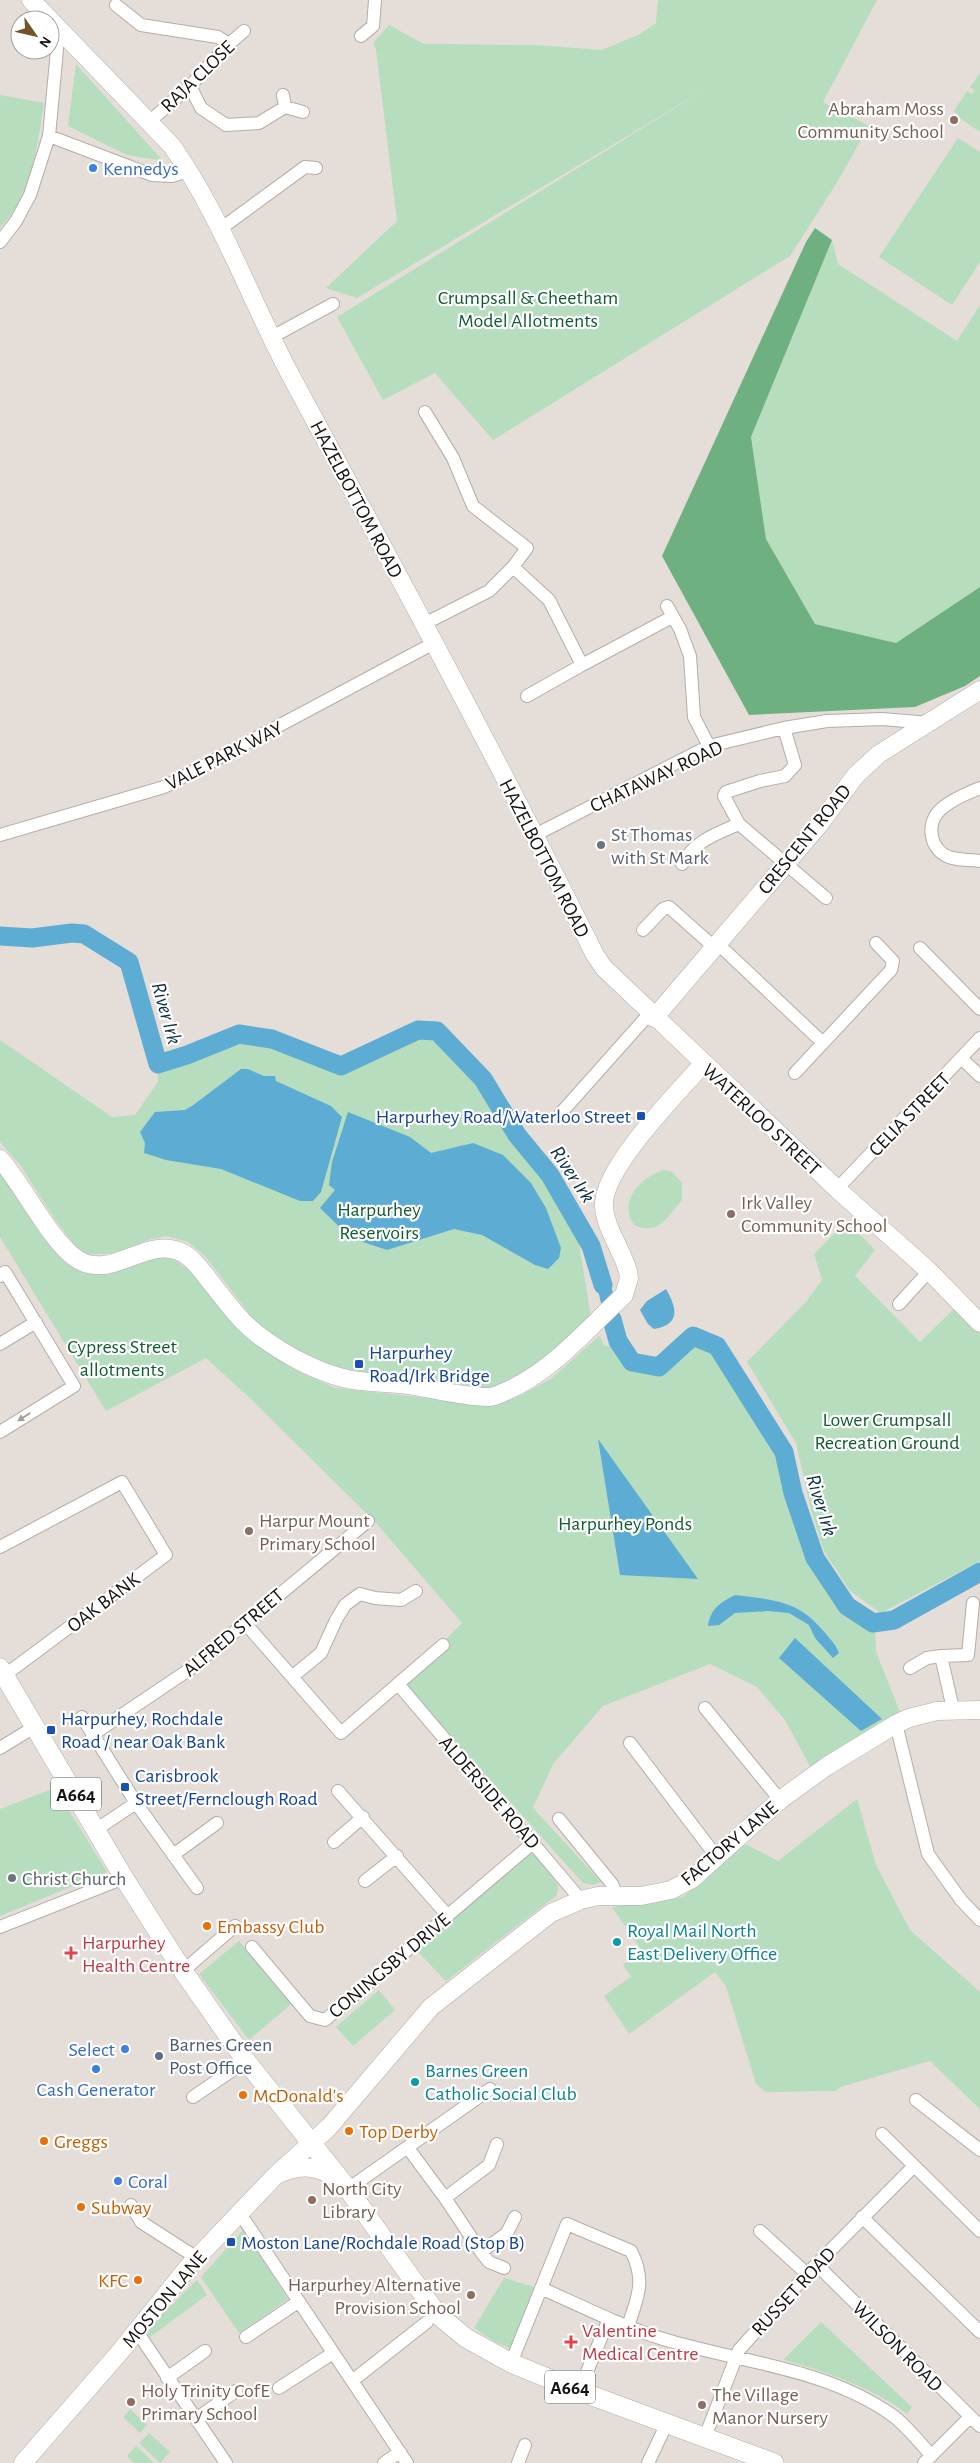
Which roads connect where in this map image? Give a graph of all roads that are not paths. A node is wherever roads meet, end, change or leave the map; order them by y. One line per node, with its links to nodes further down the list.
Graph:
1 (31, 0): 5 (street, HAZELBOTTOM ROAD)
2 (375, 0): 6 (street)
3 (116, 5): 7 (street)
4 (244, 31): 7 (street, RAJA CLOSE)
5 (64, 32): 10 (street, HAZELBOTTOM ROAD); 11 (street)
6 (362, 36)
7 (229, 44): 8 (street, RAJA CLOSE)
8 (190, 86): 9 (street); 10 (street, RAJA CLOSE)
9 (303, 112)
10 (149, 122): 13 (street, HAZELBOTTOM ROAD)
11 (49, 136): 13 (street); 15 (street)
12 (316, 168): 14 (street)
13 (188, 170): 14 (street, HAZELBOTTOM ROAD)
14 (219, 230): 17 (street, HAZELBOTTOM ROAD)
15 (0, 242)
16 (333, 304): 17 (street)
17 (270, 338): 20 (street, HAZELBOTTOM ROAD)
18 (425, 412): 19 (street)
19 (513, 567): 20 (street); 22 (street)
20 (424, 624): 21 (street, HAZELBOTTOM ROAD)
21 (434, 643): 30 (street, VALE PARK WAY); 31 (street, HAZELBOTTOM ROAD)
22 (582, 665): 24 (street); 27 (street)
23 (980, 690): 25 (street, CRESCENT ROAD)
24 (527, 696)
25 (930, 722): 26 (street, CHATAWAY ROAD); 33 (street, CRESCENT ROAD)
26 (784, 728): 27 (street, CHATAWAY ROAD); 29 (street)
27 (709, 746): 31 (street, CHATAWAY ROAD)
28 (980, 788): 32 (street)
29 (739, 824): 33 (street); 34 (street)
30 (0, 835)
31 (535, 835): 41 (street, HAZELBOTTOM ROAD)
32 (980, 861)
33 (787, 862): 35 (street); 38 (street, CRESCENT ROAD)
34 (682, 864)
35 (826, 898)
36 (643, 930): 38 (street)
37 (876, 943): 43 (street)
38 (715, 945): 41 (street, CRESCENT ROAD); 43 (street)
39 (920, 948): 40 (street)
40 (980, 1009)
41 (652, 1016): 45 (street, WATERLOO STREET); 48 (street)
42 (980, 1038): 44 (street, CELIA STREET)
43 (823, 1043): 46 (street)
44 (961, 1058): 47 (street); 50 (street, CELIA STREET)
45 (704, 1064): 49 (street); 50 (street, WATERLOO STREET)
46 (795, 1074)
47 (980, 1076)
48 (561, 1113)
49 (0, 1159)
50 (837, 1189): 51 (street, WATERLOO STREET)
51 (929, 1272): 53 (street); 55 (street, WATERLOO STREET)
52 (3, 1274): 54 (street)
53 (899, 1304)
54 (36, 1322): 56 (street); 57 (street, one-way to 57)
55 (980, 1323)
56 (0, 1344)
57 (0, 1432)
58 (368, 1521): 62 (street, ALFRED STREET)
59 (0, 1547): 67 (street, OAK BANK)
60 (416, 1590): 68 (street)
61 (973, 1603): 64 (street)
62 (245, 1622): 68 (street); 76 (street, ALFRED STREET)
63 (443, 1645): 69 (street)
64 (974, 1655): 65 (street)
65 (941, 1656): 66 (street); 71 (street)
66 (910, 1668)
67 (2, 1671): 75 (main road, A664)
68 (293, 1676): 69 (street)
69 (398, 1684): 87 (street, ALDERSIDE ROAD)
70 (705, 1708): 80 (street)
71 (953, 1709): 72 (street, FACTORY LANE); 74 (street, FACTORY LANE)
72 (980, 1710)
73 (82, 1717): 76 (street)
74 (896, 1724): 80 (street, FACTORY LANE); 97 (street)
75 (36, 1726): 78 (street); 85 (main road, A664)
76 (92, 1735): 81 (street)
77 (630, 1743): 90 (street)
78 (0, 1748)
79 (338, 1790): 82 (street)
80 (780, 1800): 90 (street, FACTORY LANE)
81 (136, 1803): 85 (street); 88 (street)
82 (363, 1817): 86 (street); 89 (street)
83 (559, 1819): 94 (street)
84 (217, 1823): 88 (street)
85 (97, 1829): 91 (main road, A664)
86 (334, 1842)
87 (534, 1842): 95 (street, ALDERSIDE ROAD); 96 (street, CONINGSBY DRIVE)
88 (173, 1856): 93 (street)
89 (397, 1856): 92 (street); 96 (street)
90 (716, 1856): 94 (street, FACTORY LANE)
91 (124, 1878): 99 (street); 101 (main road, A664)
92 (364, 1881)
93 (197, 1888)
94 (617, 1895): 95 (street, FACTORY LANE)
95 (581, 1900): 107 (street, FACTORY LANE)
96 (448, 1916): 100 (street, CONINGSBY DRIVE)
97 (980, 1920)
98 (235, 1926): 101 (street)
99 (0, 1927)
100 (252, 1947)
101 (183, 1971): 102 (main road, A664)
102 (246, 2061): 104 (street); 107 (main road, A664)
103 (490, 2089): 109 (street)
104 (193, 2097)
105 (916, 2100): 110 (street)
106 (882, 2134): 111 (street)
107 (312, 2142): 112 (street, MOSTON LANE); 113 (main road, A664)
108 (497, 2144): 114 (street)
109 (408, 2148): 113 (street); 114 (street)
110 (980, 2150)
111 (914, 2166): 118 (street, RUSSET ROAD); 120 (street)
112 (274, 2177): 113 (street); 116 (street, MOSTON LANE)
113 (346, 2187): 136 (main road, A664)
114 (445, 2198): 121 (street)
115 (130, 2205): 122 (street)
116 (239, 2212): 122 (street, MOSTON LANE); 126 (street)
117 (515, 2217): 121 (street)
118 (862, 2217): 124 (street, RUSSET ROAD); 130 (street)
119 (760, 2231): 124 (street, WILSON ROAD)
120 (980, 2231)
121 (481, 2252): 123 (street)
122 (197, 2258): 131 (street, MOSTON LANE)
123 (504, 2268)
124 (812, 2270): 135 (street, RUSSET ROAD); 142 (street, WILSON ROAD)
125 (541, 2288): 127 (street); 129 (street); 136 (street)
126 (298, 2302): 132 (street); 134 (street)
127 (609, 2319): 129 (street); 141 (street)
128 (427, 2322): 138 (street)
129 (628, 2326): 135 (street)
130 (980, 2332)
131 (136, 2333): 137 (street); 151 (street, MOSTON LANE)
132 (246, 2337)
133 (205, 2351): 137 (street)
134 (333, 2353): 138 (street); 139 (street)
135 (734, 2358): 146 (street, RUSSET ROAD); 149 (street)
136 (511, 2363): 141 (main road, A664)
137 (167, 2378): 143 (street)
138 (352, 2381): 148 (street)
139 (279, 2388)
140 (236, 2391): 143 (street)
141 (579, 2391): 144 (main road, A664)
142 (970, 2416): 145 (street, WILSON ROAD); 149 (street)
143 (196, 2419): 152 (street)
144 (666, 2423): 146 (main road, A664); 156 (street)
145 (980, 2426)
146 (705, 2437): 150 (main road, A664)
147 (525, 2445): 155 (street)
148 (400, 2452): 153 (street); 154 (street)
149 (928, 2459)
150 (754, 2460): 157 (main road, A664)
151 (24, 2463)
152 (226, 2463)
153 (384, 2463)
154 (408, 2463)
155 (518, 2463)
156 (648, 2463)
157 (774, 2463)

